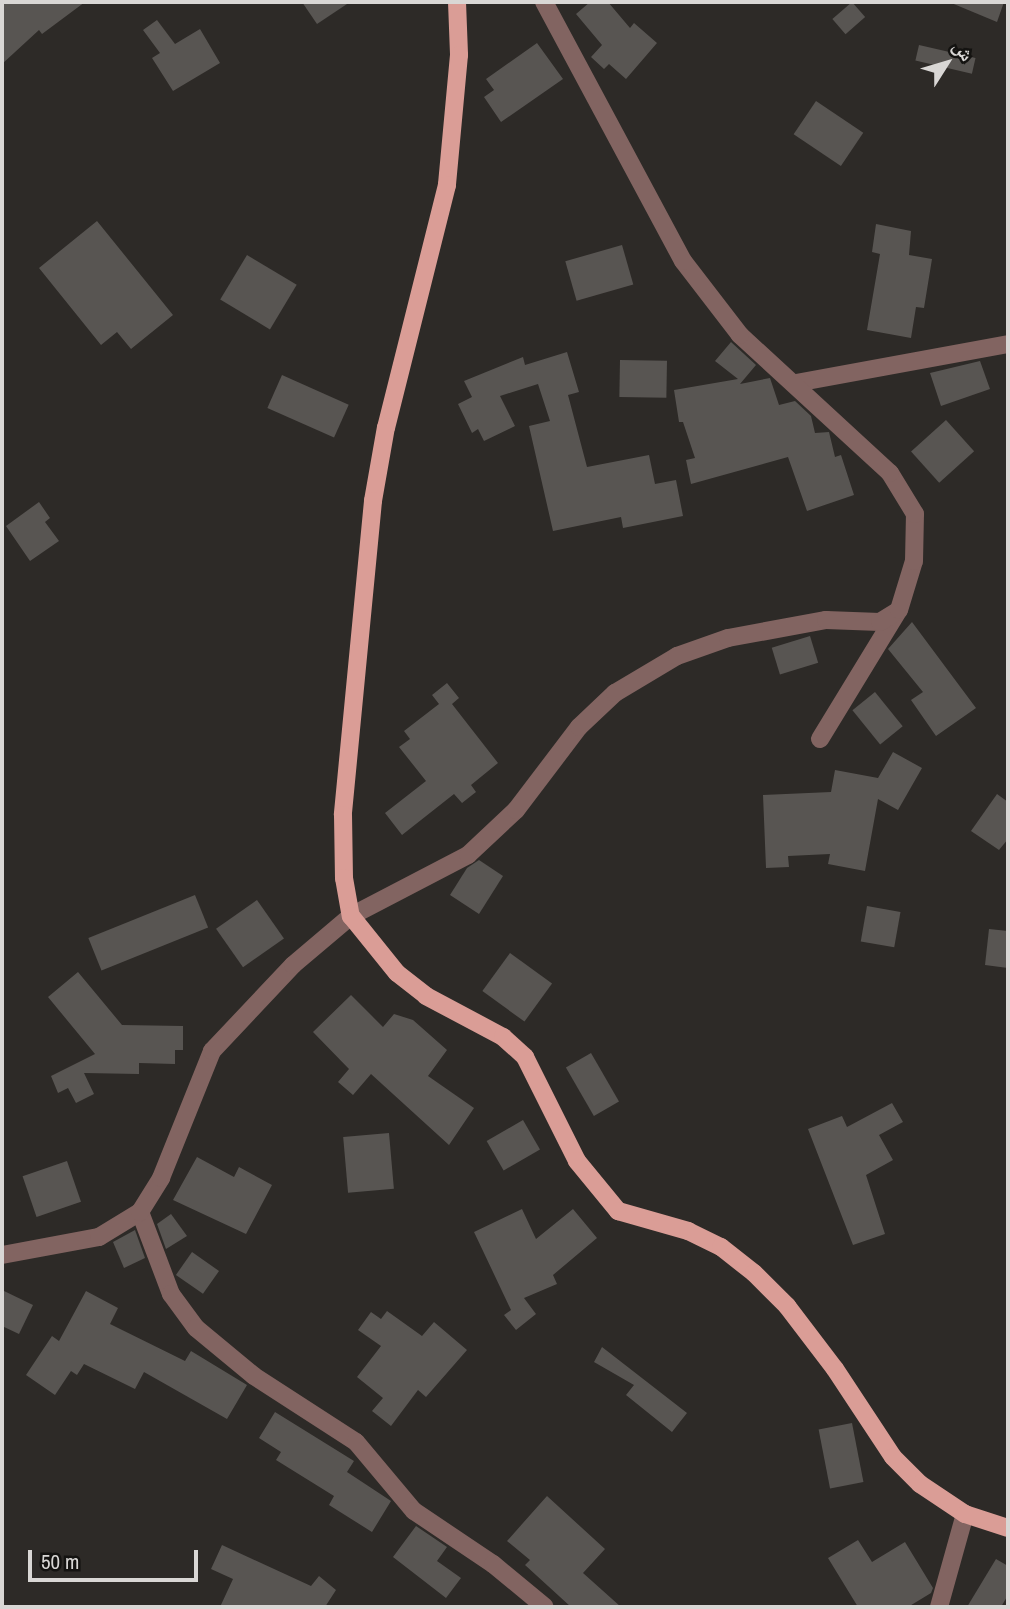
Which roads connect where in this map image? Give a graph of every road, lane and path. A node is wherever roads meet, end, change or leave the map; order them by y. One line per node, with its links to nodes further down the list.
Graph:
1 (457, 2): 7 (main road)
2 (544, 2): 4 (street)
3 (1008, 344): 4 (street)
4 (796, 383): 5 (street)
5 (898, 610): 6 (street); 7 (street)
6 (820, 739)
7 (351, 916): 8 (street); 10 (main road)
8 (140, 1212): 9 (street); 12 (street)
9 (2, 1255)
10 (965, 1514): 11 (main road); 13 (street)
11 (1008, 1528)
12 (545, 1607)
13 (939, 1607)

